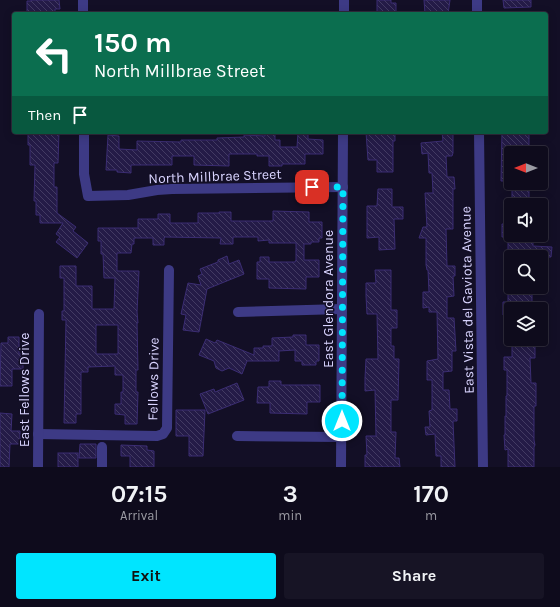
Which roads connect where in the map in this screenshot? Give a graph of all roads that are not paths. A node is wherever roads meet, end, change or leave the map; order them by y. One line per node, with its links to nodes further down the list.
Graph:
1 (83, 0): 4 (street)
2 (344, 0): 5 (street)
3 (477, 0): 6 (street)
4 (83, 12)
5 (344, 12)
6 (478, 12)
7 (84, 134): 10 (street, North Millbrae Street)
8 (343, 134): 10 (street, East Glendora Avenue)
9 (479, 134): 22 (street, East Vista del Gaviota Avenue)
10 (343, 187): 12 (street, East Glendora Avenue)
11 (169, 270): 15 (street, Fellows Drive)
12 (342, 309): 13 (street); 17 (street, East Glendora Avenue)
13 (238, 312)
14 (39, 314): 15 (street, East Fellows Drive)
15 (38, 434): 19 (street, East Fellows Drive)
16 (237, 436): 17 (street)
17 (342, 436): 21 (street, East Glendora Avenue)
18 (102, 447): 20 (street)
19 (38, 467)
20 (102, 467)
21 (341, 467)
22 (483, 467)

